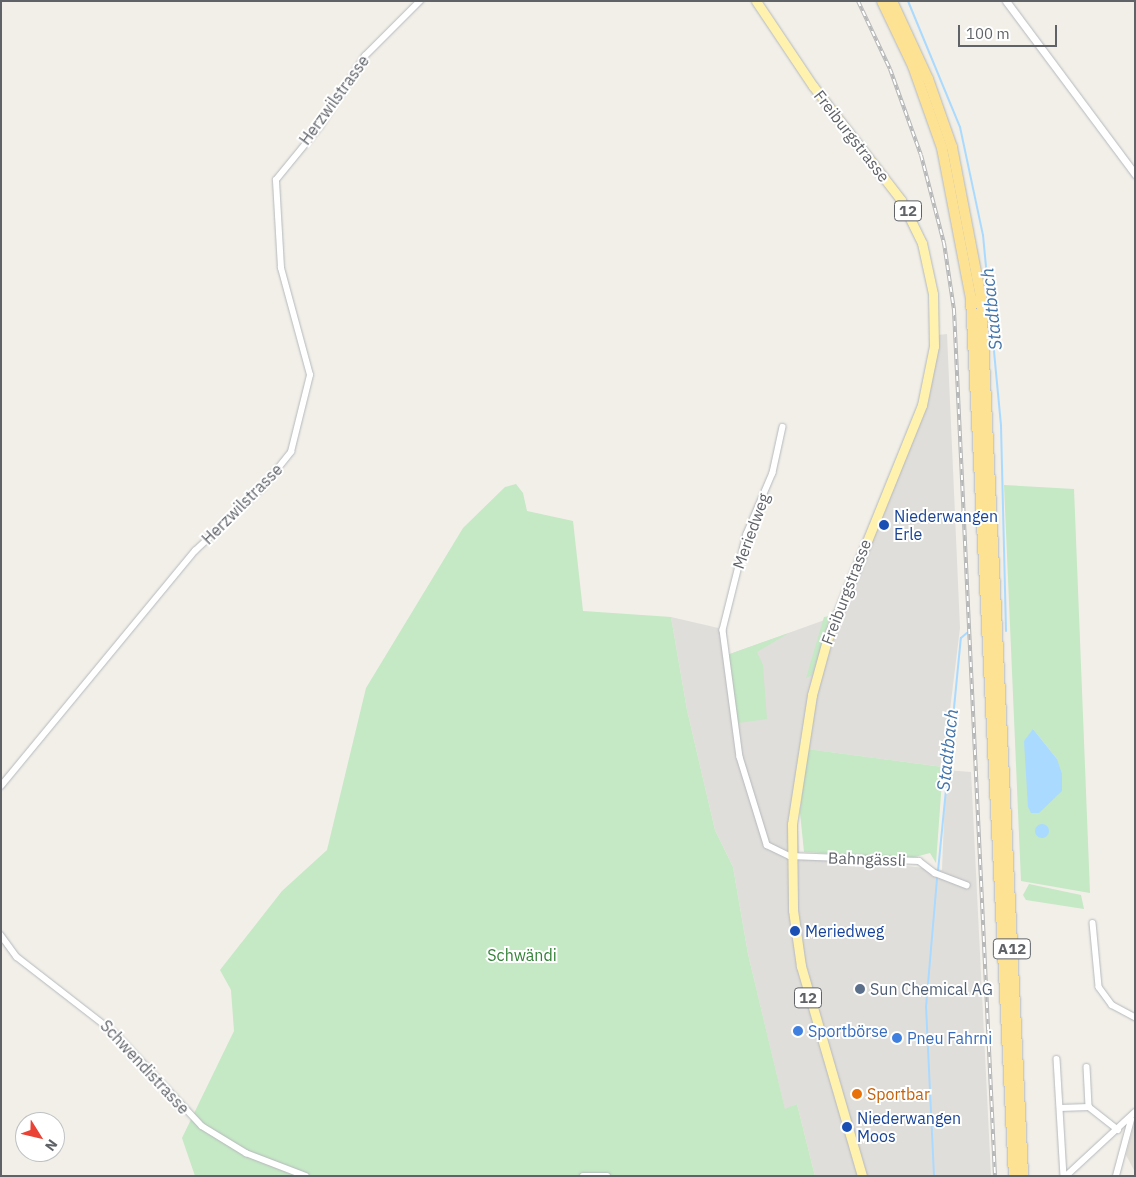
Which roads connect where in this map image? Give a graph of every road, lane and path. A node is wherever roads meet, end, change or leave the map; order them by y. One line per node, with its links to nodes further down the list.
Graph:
1 (420, 1): 8 (street, Herzwilstrasse)
2 (756, 1): 9 (main road, Freiburgstrasse / 12)
3 (882, 1): 24 (highway, A12)
4 (892, 1): 25 (highway, A12)
5 (1006, 1): 6 (street)
6 (1135, 174)
7 (783, 426): 9 (street, Meriedweg)
8 (1, 786)
9 (790, 856): 10 (street, Bahngässli); 23 (main road, Freiburgstrasse / 12)
10 (968, 885)
11 (1093, 924): 13 (street)
12 (1, 935): 20 (street, Schwendistrasse)
13 (1135, 1017)
14 (1057, 1059): 17 (street)
15 (1088, 1067): 16 (street)
16 (1089, 1107): 17 (street); 19 (street)
17 (1060, 1108): 26 (street)
18 (1133, 1114): 19 (street); 27 (street)
19 (1118, 1130): 26 (street)
20 (306, 1176)
21 (583, 1176): 22 (street)
22 (607, 1176)
23 (862, 1176)
24 (1014, 1176)
25 (1024, 1176)
26 (1065, 1176)
27 (1116, 1176)

